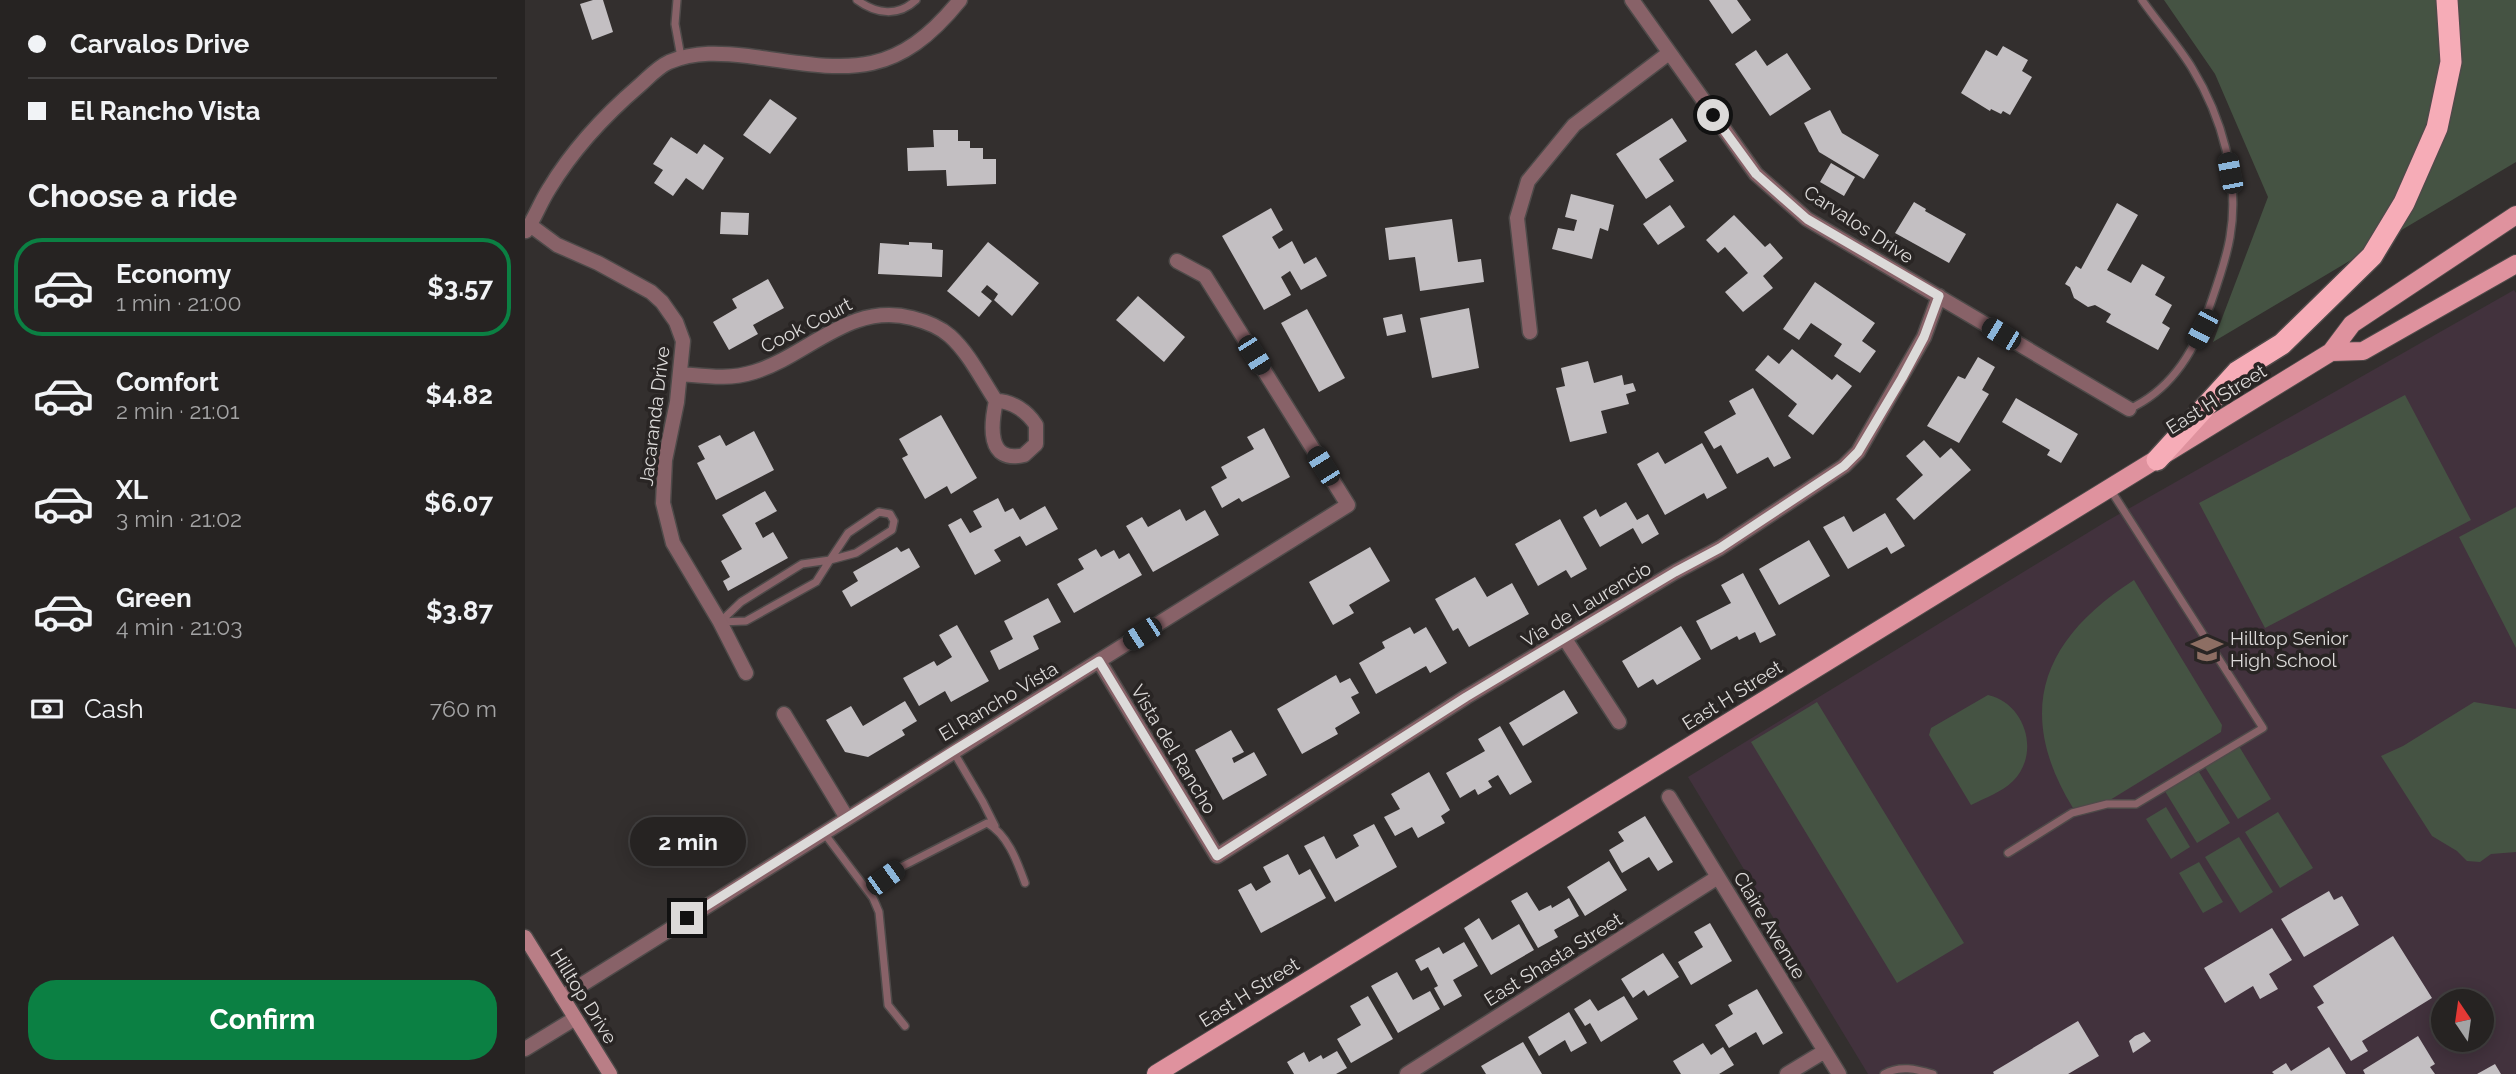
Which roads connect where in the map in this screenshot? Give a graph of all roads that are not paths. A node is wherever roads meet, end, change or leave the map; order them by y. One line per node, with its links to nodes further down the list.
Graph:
1 (677, 0): 9 (lane)
2 (857, 0): 3 (lane)
3 (916, 0)
4 (960, 0): 9 (street)
5 (1632, 0): 8 (street, Carvalos Drive)
6 (2142, 0): 19 (lane)
7 (2447, 0): 20 (highway)
8 (1669, 53): 14 (street, Carvalos Drive); 15 (street)
9 (681, 58): 11 (street)
10 (2516, 215): 16 (main road, East H Street)
11 (528, 229): 17 (street, Jacaranda Drive)
12 (1177, 261): 25 (street, El Rancho Vista)
13 (2516, 264): 16 (main road, East H Street)
14 (1939, 296): 19 (street, Carvalos Drive); 24 (street, Via de Laurencio)
15 (1530, 332)
16 (2331, 352): 20 (main road, East H Street)
17 (681, 374): 18 (street, Cook Court); 23 (street, Jacaranda Drive)
18 (996, 401)
19 (2129, 409)
20 (2157, 460): 21 (main road, East H Street)
21 (2110, 488): 34 (lane); 46 (main road, East H Street)
22 (830, 560): 22 (lane); 23 (lane); 23 (lane)
23 (720, 622): 26 (street, Jacaranda Drive)
24 (1565, 639): 28 (street); 35 (street, Via de Laurencio)
25 (1099, 661): 29 (street, El Rancho Vista); 35 (street, Vista del Rancho)
26 (746, 673)
27 (784, 714): 31 (street)
28 (1619, 722)
29 (953, 751): 31 (street, El Rancho Vista); 32 (lane)
30 (1669, 797): 36 (street, Claire Avenue)
31 (847, 818): 33 (street, El Rancho Vista)
32 (995, 827): 37 (lane); 38 (lane)
33 (824, 832): 38 (lane); 40 (street, El Rancho Vista)
34 (2007, 853)
35 (1217, 856)
36 (1718, 877): 44 (street, Claire Avenue); 47 (street, East Shasta Street)
37 (1025, 883)
38 (868, 891): 42 (lane)
39 (525, 937): 40 (main road, Hilltop Drive)
40 (562, 997): 41 (main road, Hilltop Drive)
41 (574, 1019): 43 (street); 45 (main road, Hilltop Drive)
42 (905, 1026)
43 (525, 1049)
44 (1825, 1051): 48 (street); 49 (street, Claire Avenue)
45 (610, 1074)
46 (1156, 1074)
47 (1407, 1074)
48 (1787, 1074)
49 (1839, 1074)
50 (1884, 1074): 51 (lane)
51 (1933, 1074)

